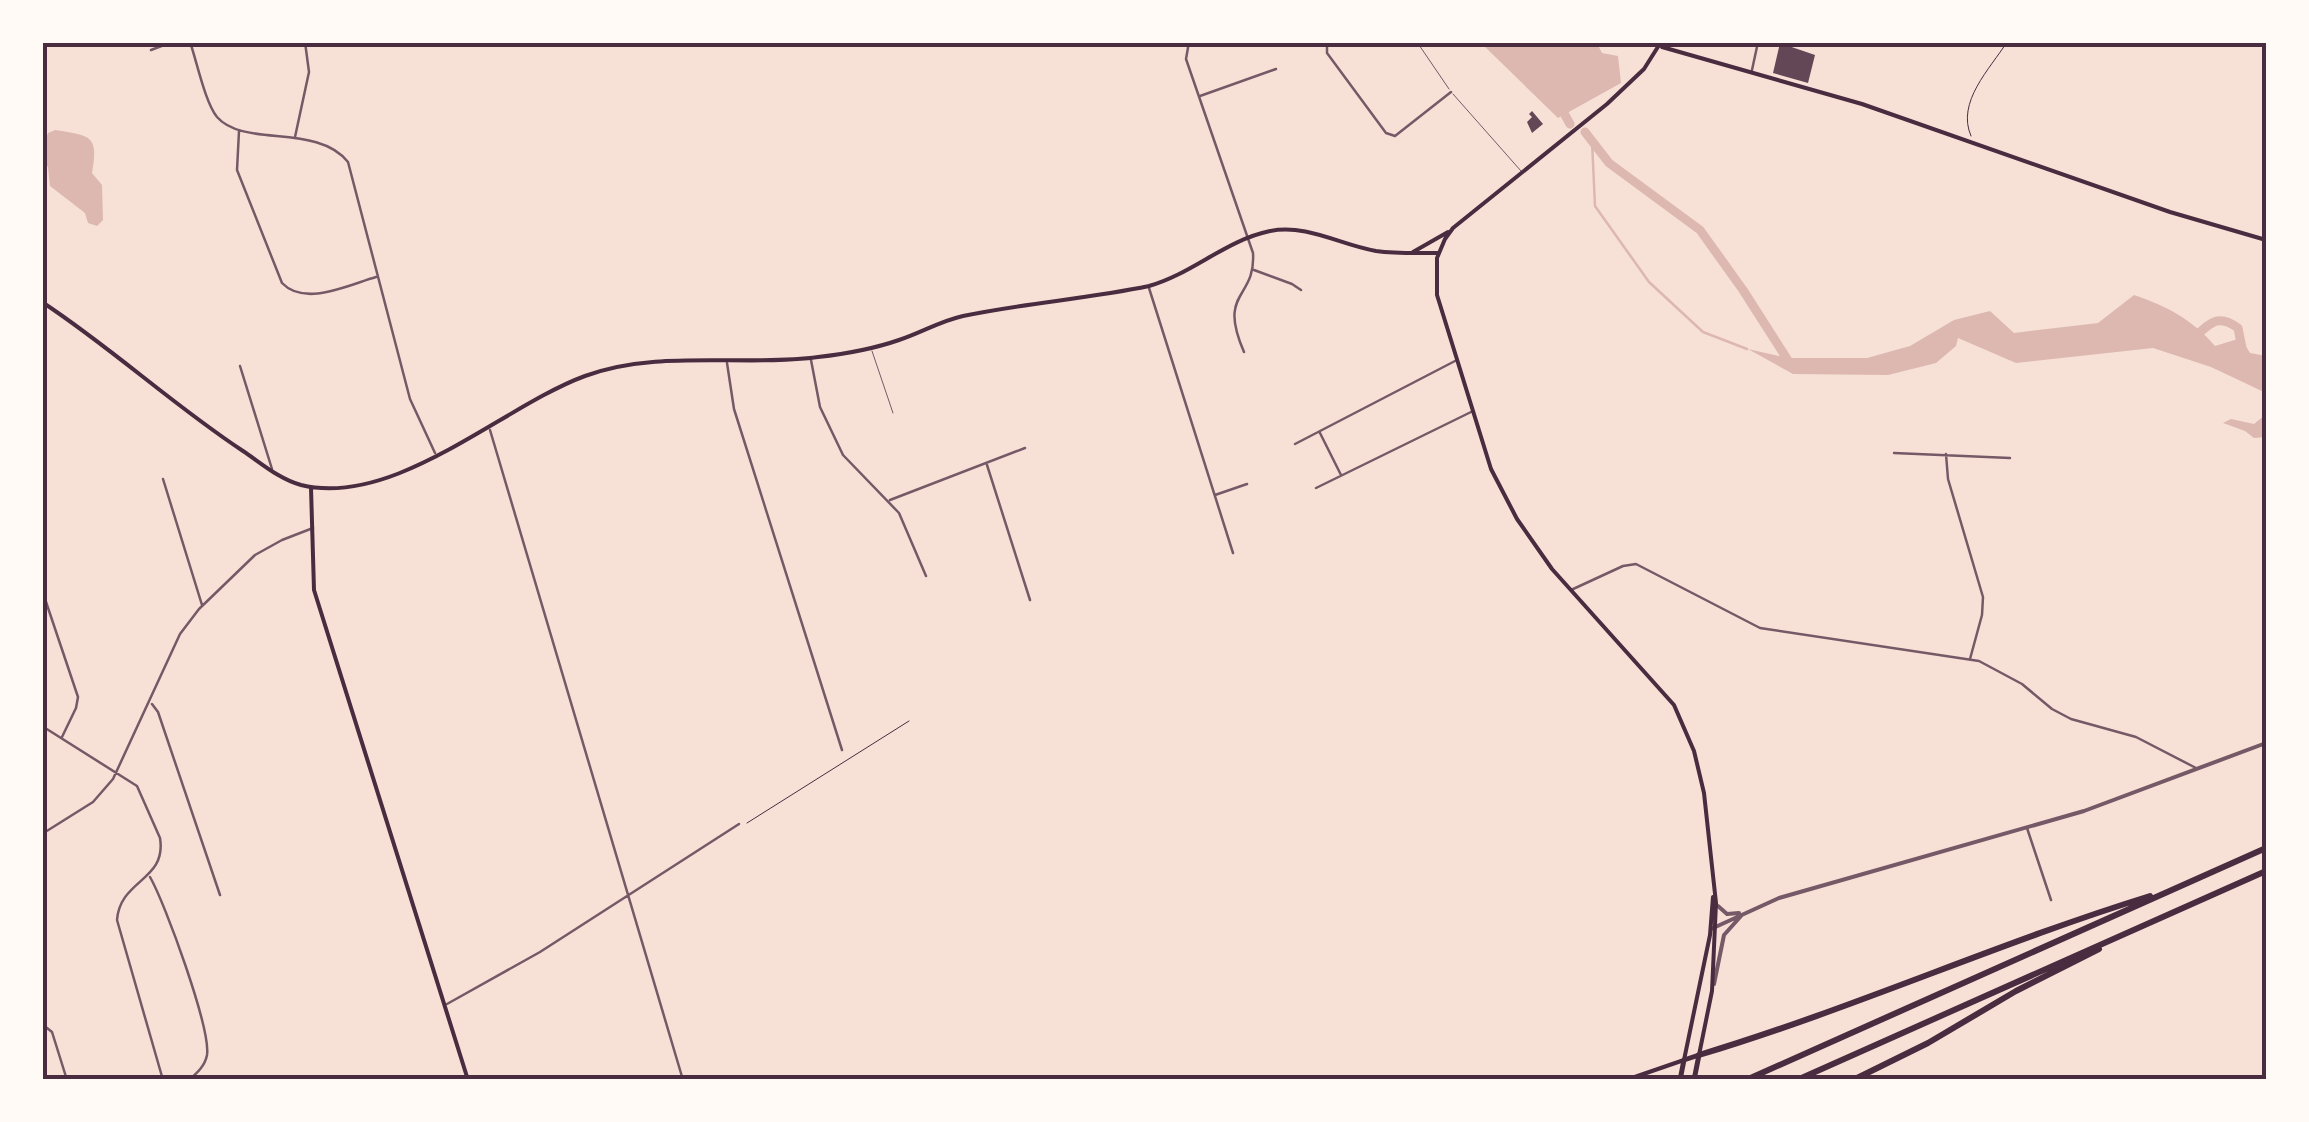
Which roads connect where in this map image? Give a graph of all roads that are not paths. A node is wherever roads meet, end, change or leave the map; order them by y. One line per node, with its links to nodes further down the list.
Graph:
1 (172, 42): 9 (street)
2 (190, 42): 14 (street)
3 (305, 42): 15 (street)
4 (1189, 42): 13 (street)
5 (1327, 42): 12 (street)
6 (1417, 42): 12 (lane)
7 (1758, 42): 11 (street)
8 (1661, 44): 11 (main road); 16 (main road)
9 (150, 50)
10 (1276, 70): 13 (street)
11 (1751, 74): 19 (main road)
12 (1451, 92): 16 (lane)
13 (1198, 96): 18 (street)
14 (239, 130): 15 (street); 23 (street)
15 (295, 138): 23 (street)
16 (1521, 171): 17 (main road)
17 (1454, 228): 20 (main road); 21 (main road)
18 (1249, 237): 20 (main road); 22 (street); 24 (main road)
19 (2266, 240)
20 (1408, 253): 21 (main road)
21 (1439, 253): 30 (main road)
22 (1253, 269): 25 (street); 28 (street)
23 (378, 276): 41 (street)
24 (1149, 286): 27 (main road); 50 (street)
25 (1301, 290)
26 (42, 302): 44 (main road)
27 (871, 348): 29 (main road); 34 (lane)
28 (1244, 352)
29 (810, 358): 31 (main road); 51 (street)
30 (1456, 360): 33 (main road); 36 (street)
31 (726, 361): 35 (main road); 64 (street)
32 (240, 366): 44 (street)
33 (1471, 412): 45 (street); 56 (main road)
34 (893, 413)
35 (489, 428): 41 (main road); 75 (street)
36 (1319, 432): 37 (street); 45 (street)
37 (1295, 444)
38 (1025, 448): 43 (street)
39 (1894, 453): 40 (street)
40 (1946, 454): 42 (street); 59 (street)
41 (436, 455): 48 (main road)
42 (2010, 458)
43 (986, 464): 51 (street); 57 (street)
44 (272, 470): 48 (main road)
45 (1341, 476): 49 (street)
46 (163, 479): 58 (street)
47 (1247, 484): 50 (street)
48 (311, 487): 52 (main road)
49 (1316, 488)
50 (1214, 496): 53 (street)
51 (889, 500): 54 (street)
52 (313, 528): 58 (street); 82 (main road)
53 (1233, 553)
54 (926, 576)
55 (42, 590): 62 (street)
56 (1570, 590): 59 (street); 73 (main road)
57 (1030, 600)
58 (202, 606): 60 (street)
59 (1970, 659): 65 (street)
60 (151, 703): 68 (street); 74 (street)
61 (42, 726): 62 (street)
62 (62, 738): 71 (street)
63 (2266, 743): 65 (street)
64 (842, 750)
65 (2197, 769): 67 (street)
66 (739, 824): 75 (street)
67 (2027, 827): 76 (street); 78 (street)
68 (42, 834)
69 (2266, 848): 72 (highway)
70 (2266, 871): 80 (highway)
71 (149, 876): 87 (street); 88 (street)
72 (2180, 886): 84 (highway); 94 (highway)
73 (1714, 892): 77 (main road); 79 (main road)
74 (220, 896)
75 (629, 896): 82 (street); 90 (street)
76 (2051, 900)
77 (1716, 904): 78 (street); 79 (main road)
78 (1744, 912): 79 (street); 81 (street)
79 (1714, 928): 81 (main road); 85 (main road)
80 (2122, 935): 95 (highway); 96 (highway)
81 (1712, 990): 84 (main road)
82 (446, 1004): 89 (main road)
83 (42, 1024): 86 (street)
84 (1699, 1056): 85 (main road); 93 (main road)
85 (1684, 1060): 91 (main road); 92 (main road)
86 (67, 1080)
87 (162, 1080)
88 (189, 1080)
89 (468, 1080)
90 (683, 1080)
91 (1626, 1080)
92 (1680, 1080)
93 (1694, 1080)
94 (1746, 1080)
95 (1797, 1080)
96 (1853, 1080)

